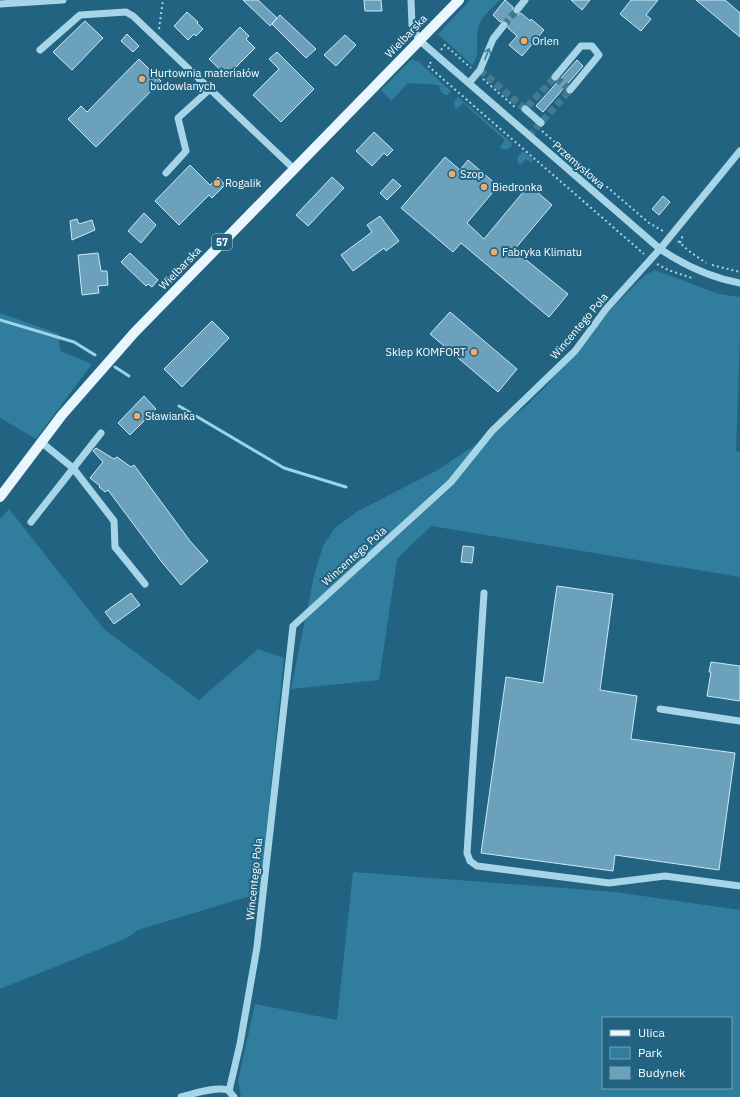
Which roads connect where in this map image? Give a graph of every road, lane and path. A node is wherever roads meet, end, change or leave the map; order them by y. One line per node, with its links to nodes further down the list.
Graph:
1 (63, 0): 6 (street)
2 (163, 0): 9 (path)
3 (411, 0): 10 (street)
4 (459, 0): 10 (main road, Wielbarska / 57)
5 (525, 0): 7 (street)
6 (0, 4)
7 (517, 10)
8 (504, 25): 14 (street, one-way to 8)
9 (158, 39): 12 (street); 17 (street)
10 (419, 40): 16 (street, Przemysłowa); 22 (main road, Wielbarska / 57)
11 (445, 44): 14 (path)
12 (40, 50)
13 (428, 66): 26 (path)
14 (477, 74): 16 (street); 19 (path)
15 (555, 77): 18 (street)
16 (469, 83): 25 (street, Przemysłowa)
17 (210, 89): 22 (street); 23 (street)
18 (570, 90)
19 (523, 110): 20 (street)
20 (539, 125): 24 (path)
21 (740, 151): 24 (street, Wincentego Pola)
22 (294, 169): 31 (main road, Wielbarska / 57)
23 (166, 173)
24 (672, 235): 25 (street, Wincentego Pola); 27 (path)
25 (660, 249): 26 (street, Wincentego Pola); 29 (street, Przemysłowa)
26 (650, 260): 28 (path); 40 (street, Wincentego Pola)
27 (740, 272)
28 (698, 280)
29 (740, 283)
30 (101, 433): 32 (street)
31 (41, 442): 32 (street); 33 (main road, Wielbarska / 57)
32 (73, 468): 34 (street); 35 (street)
33 (0, 497)
34 (31, 522)
35 (145, 584)
36 (484, 593): 39 (street)
37 (660, 709): 38 (street)
38 (740, 721)
39 (740, 886)
40 (229, 1091): 41 (street); 42 (street)
41 (181, 1097)
42 (234, 1097)

